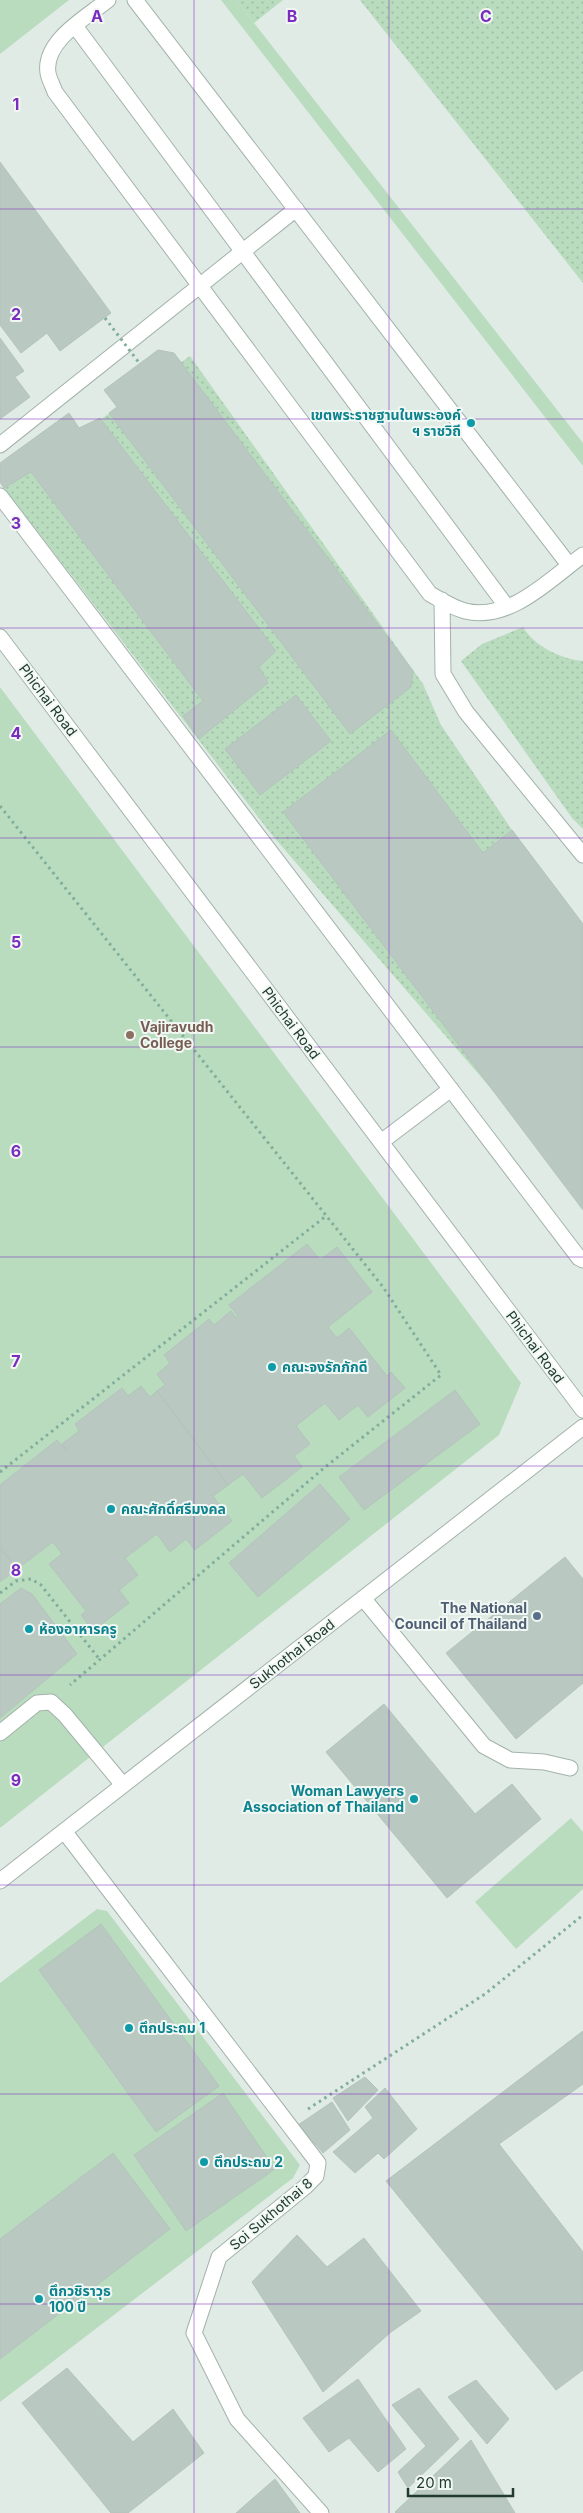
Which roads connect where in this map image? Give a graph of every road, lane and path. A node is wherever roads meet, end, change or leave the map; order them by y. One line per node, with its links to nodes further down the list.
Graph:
1 (108, 0): 3 (street)
2 (135, 0): 4 (street)
3 (75, 26): 5 (street); 6 (street)
4 (296, 209): 5 (street); 12 (street)
5 (244, 252): 6 (street); 14 (street)
6 (201, 287): 9 (street); 13 (street)
7 (105, 318): 8 (path, bridge)
8 (140, 364)
9 (0, 445)
10 (0, 496): 18 (street)
11 (583, 555): 12 (street)
12 (569, 565): 14 (street)
13 (442, 600): 14 (street); 17 (street)
14 (506, 607)
15 (0, 636): 19 (street, Phichai Road)
16 (0, 806): 20 (path)
17 (583, 855)
18 (451, 1089): 19 (street); 21 (street)
19 (381, 1142): 22 (street, Phichai Road)
20 (326, 1216): 24 (path); 27 (path)
21 (583, 1260)
22 (583, 1410)
23 (583, 1427): 26 (street, Sukhothai Road)
24 (0, 1472)
25 (0, 1593): 27 (path)
26 (363, 1598): 30 (street); 31 (street, Sukhothai Road)
27 (100, 1660): 28 (path)
28 (51, 1702): 29 (street); 31 (street)
29 (0, 1733)
30 (570, 1768)
31 (123, 1785): 32 (street, Sukhothai Road)
32 (64, 1831): 33 (street, Sukhothai Road); 35 (street, Soi Sukhothai 8)
33 (0, 1881)
34 (583, 1915): 35 (path)
35 (288, 2123): 36 (street, Soi Sukhothai 8)
36 (321, 2513)

